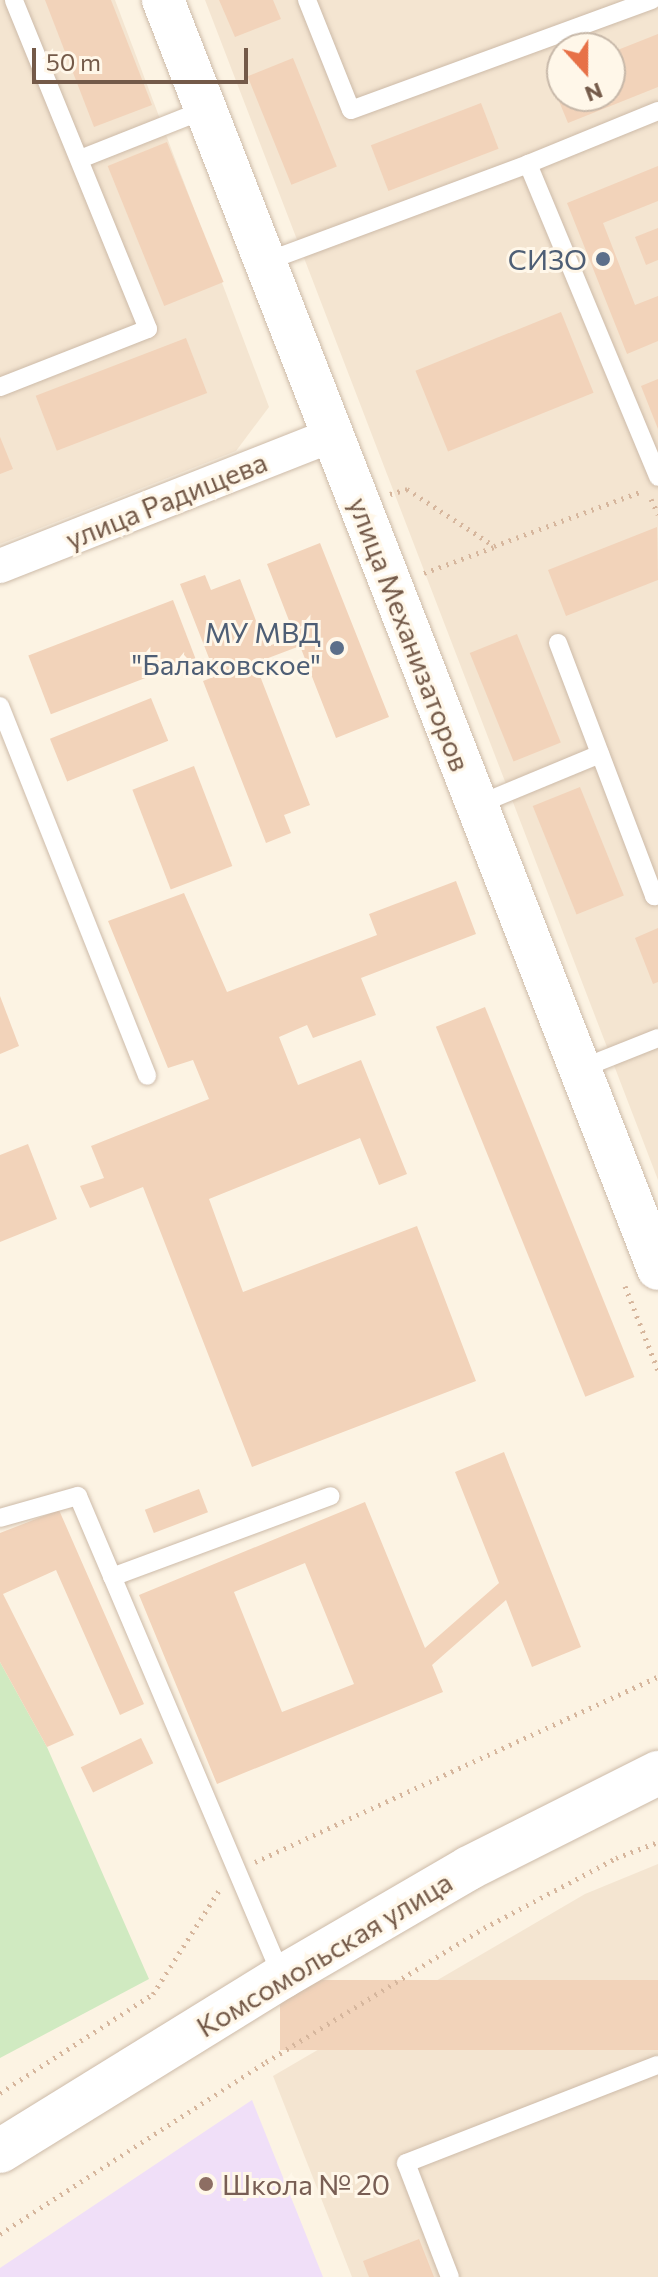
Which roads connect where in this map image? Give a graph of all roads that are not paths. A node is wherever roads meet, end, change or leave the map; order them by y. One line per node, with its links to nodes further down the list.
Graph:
1 (14, 0): 7 (lane)
2 (163, 0): 5 (street, улица Механизаторов)
3 (307, 0): 4 (lane)
4 (651, 0)
5 (206, 109): 7 (lane); 9 (street, улица Механизаторов)
6 (658, 111): 8 (lane)
7 (80, 159): 10 (lane)
8 (528, 164): 9 (lane); 12 (lane)
9 (265, 262): 11 (street, улица Механизаторов)
10 (0, 387)
11 (332, 435): 13 (street, улица Радищева); 17 (street, улица Механизаторов)
12 (658, 477)
13 (0, 566)
14 (558, 643): 16 (lane)
15 (0, 706): 21 (lane)
16 (600, 754): 17 (lane); 18 (lane)
17 (477, 805): 20 (street, улица Механизаторов)
18 (658, 894)
19 (658, 1038): 20 (lane)
20 (580, 1069): 22 (street, улица Механизаторов)
21 (147, 1076)
22 (658, 1269)
23 (331, 1496): 25 (lane)
24 (0, 1518): 25 (lane)
25 (112, 1577): 27 (lane)
26 (658, 1773): 27 (main road, Комсомольская улица)
27 (282, 1977): 29 (main road, Комсомольская улица)
28 (658, 2065): 30 (lane)
29 (0, 2151)
30 (450, 2277)

